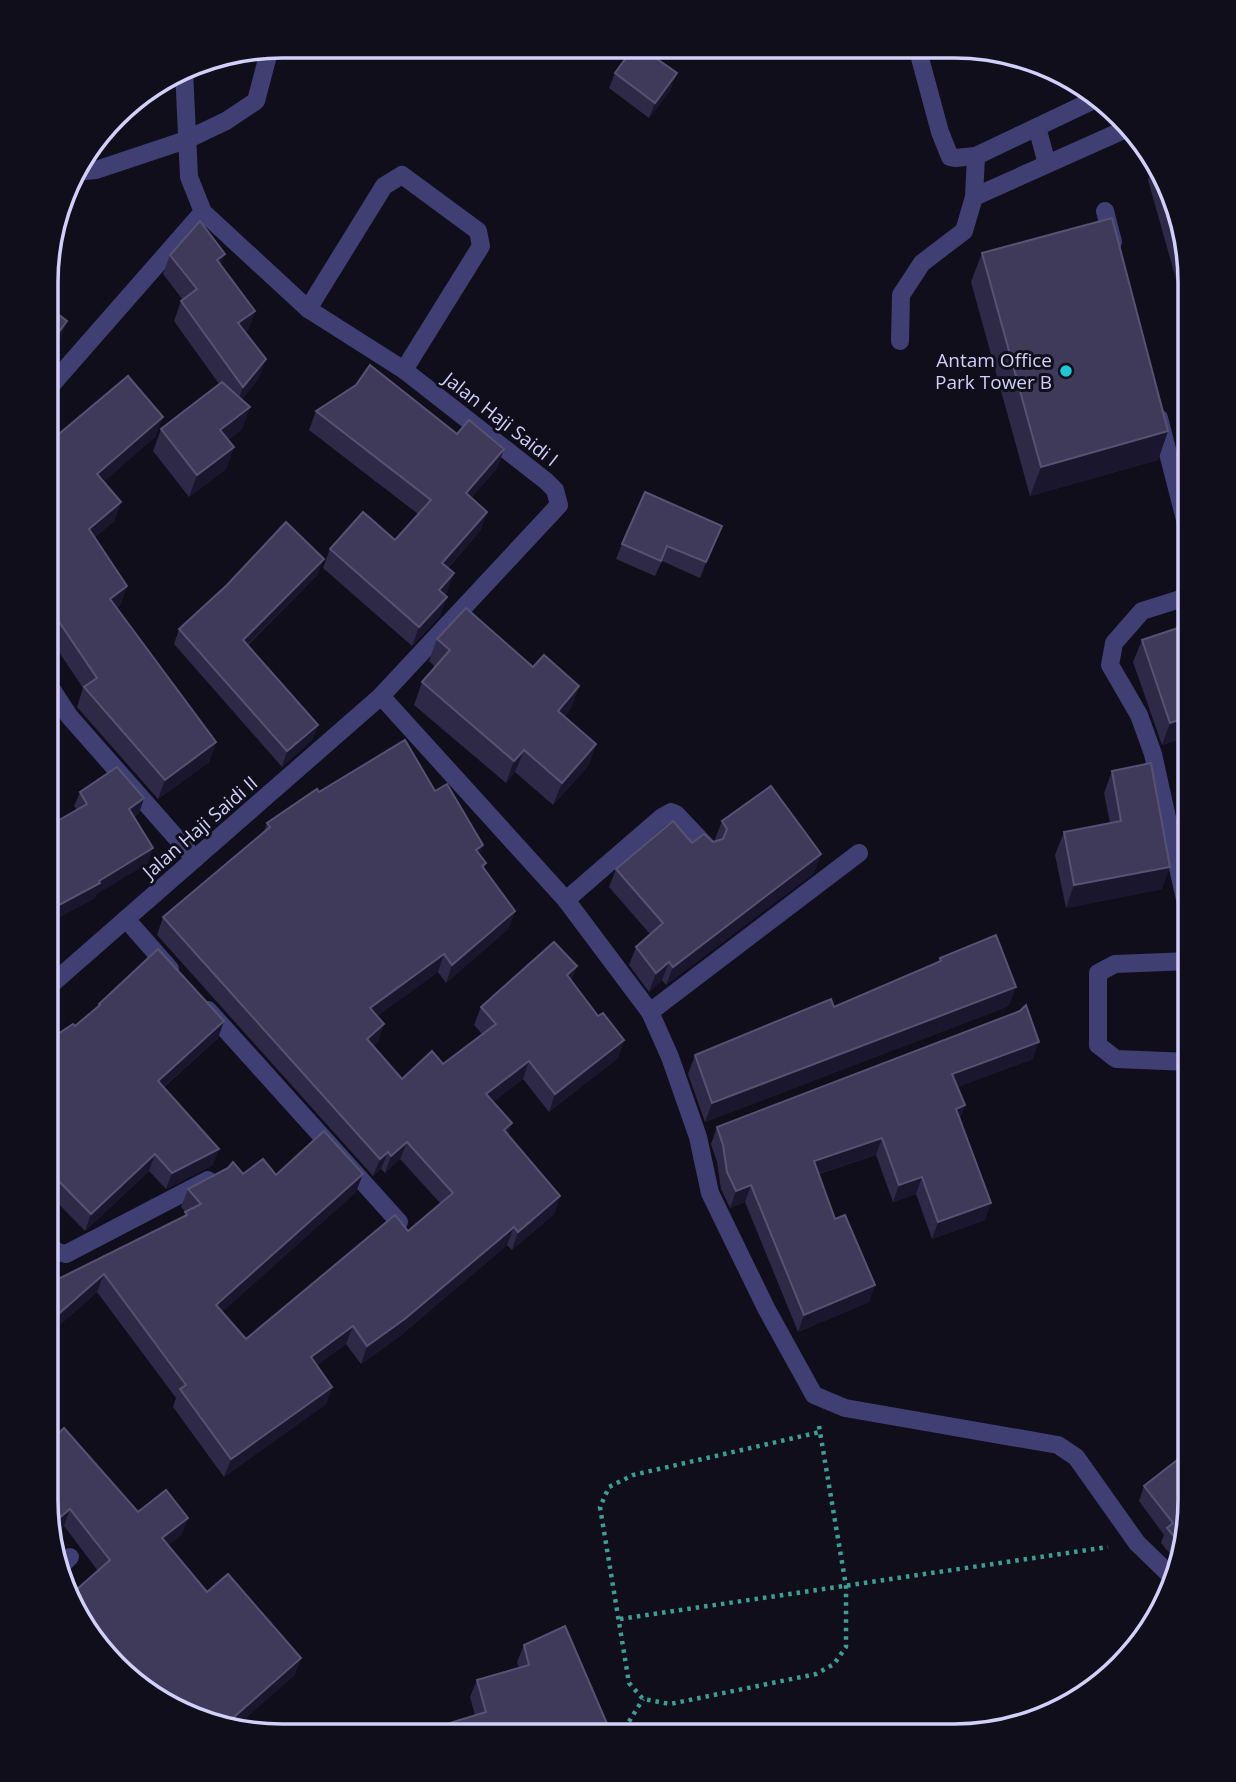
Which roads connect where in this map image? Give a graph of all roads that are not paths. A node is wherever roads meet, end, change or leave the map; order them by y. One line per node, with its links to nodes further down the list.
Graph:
1 (920, 58): 8 (street)
2 (267, 59): 7 (street)
3 (184, 80): 7 (street)
4 (1089, 102): 5 (street)
5 (1037, 127): 8 (street); 9 (street)
6 (1120, 131): 9 (street)
7 (186, 140): 10 (street); 13 (street)
8 (976, 156): 11 (street)
9 (1047, 164): 11 (street)
10 (88, 171)
11 (974, 197): 16 (street)
12 (1105, 211): 14 (street)
13 (203, 212): 15 (street, Jalan Haji Saidi I); 18 (street)
14 (1119, 264)
15 (308, 309): 17 (street, Jalan Haji Saidi I); 17 (street)
16 (900, 341)
17 (404, 370): 22 (street, Jalan Haji Saidi I)
18 (58, 377)
19 (1153, 395): 20 (street)
20 (1178, 492)
21 (1178, 600): 27 (street)
22 (381, 696): 26 (street, Jalan Haji Saidi II); 28 (street)
23 (58, 699): 26 (street)
24 (709, 849): 28 (street)
25 (859, 853): 34 (street)
26 (195, 859): 29 (street, Jalan Haji Saidi II)
27 (1178, 868)
28 (566, 900): 34 (street)
29 (126, 919): 31 (street, Jalan Haji Saidi II); 32 (street)
30 (1178, 961): 35 (street)
31 (58, 978)
32 (180, 980)
33 (198, 1000): 37 (street)
34 (650, 1012): 39 (street)
35 (1178, 1062)
36 (216, 1176): 38 (street)
37 (399, 1222)
38 (58, 1252)
39 (1166, 1571)

